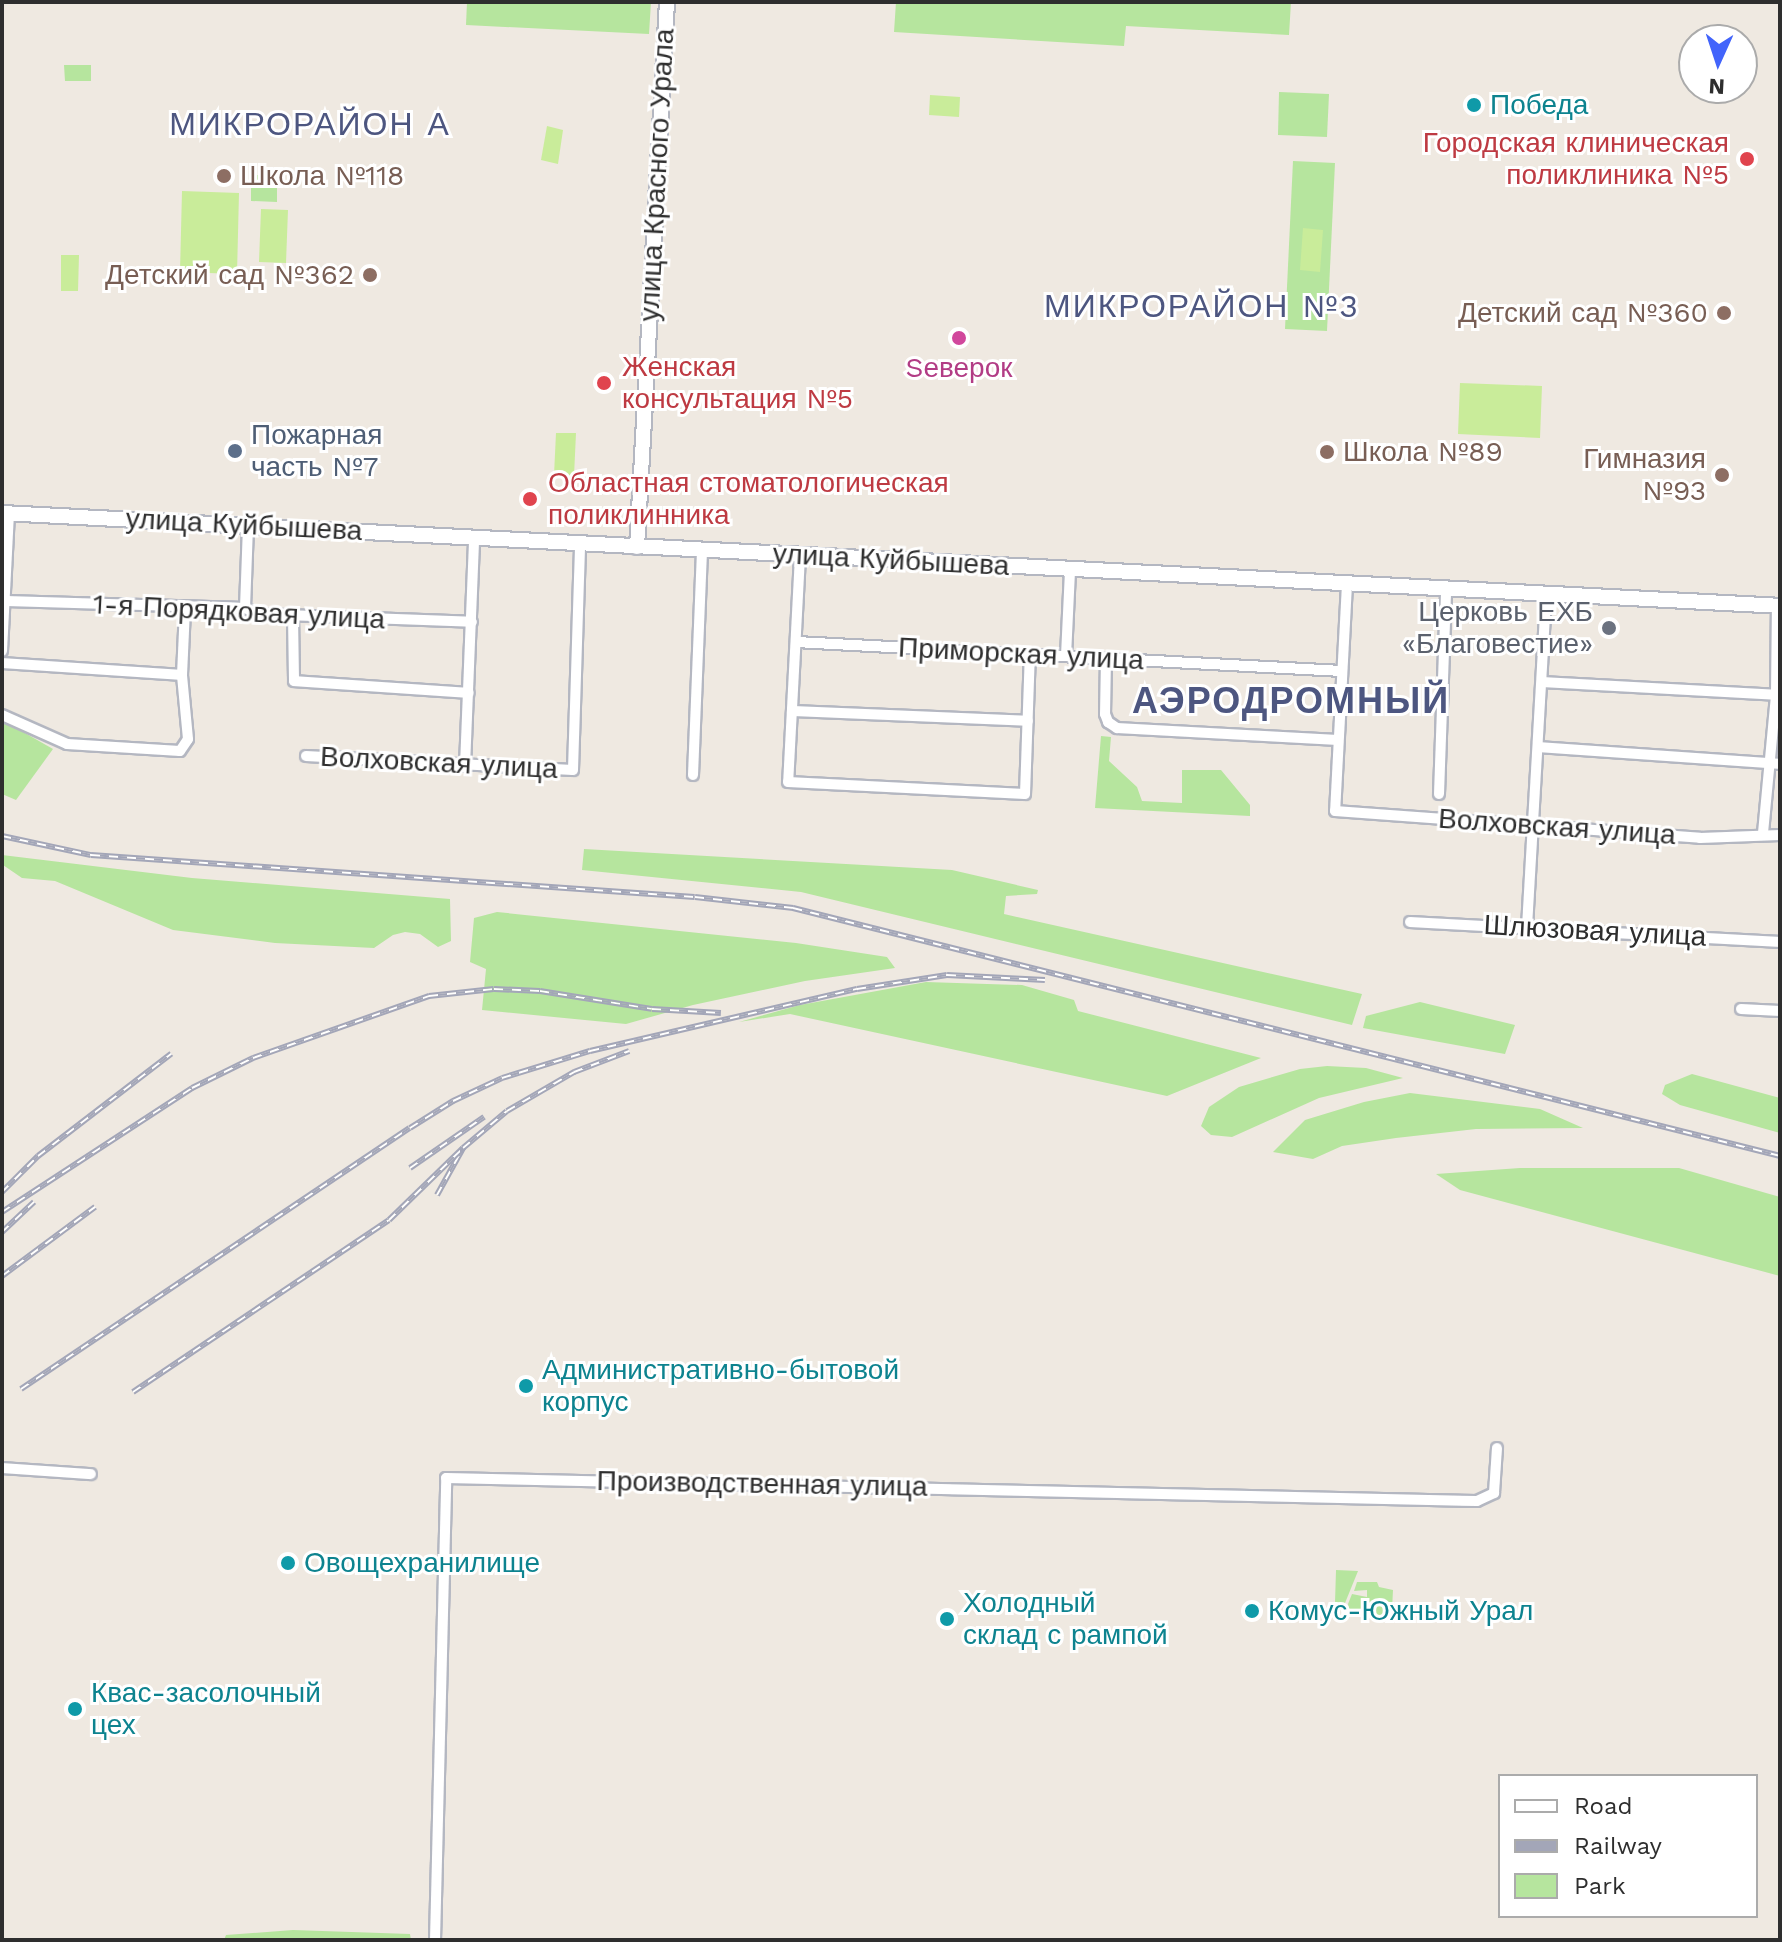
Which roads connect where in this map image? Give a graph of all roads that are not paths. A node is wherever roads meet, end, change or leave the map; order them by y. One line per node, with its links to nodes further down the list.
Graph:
1 (667, 2): 5 (main road, улица Красного Урала)
2 (4, 510): 3 (main road, улица Куйбышева); 13 (street)
3 (248, 521): 4 (main road, улица Куйбышева); 16 (street)
4 (474, 534): 5 (main road, улица Куйбышева); 6 (main road, улица Куйбышева); 18 (street)
5 (638, 543): 6 (main road, улица Куйбышева); 7 (main road, улица Куйбышева); 8 (main road, улица Куйбышева)
6 (580, 544): 38 (street, Волховская улица)
7 (702, 550): 8 (main road, улица Куйбышева); 39 (street)
8 (800, 552): 9 (main road, улица Куйбышева); 19 (street)
9 (1070, 565): 10 (main road, улица Куйбышева); 22 (street)
10 (1347, 579): 11 (main road, улица Куйбышева); 25 (street)
11 (1446, 584): 12 (main road, улица Куйбышева); 40 (street)
12 (1546, 590): 14 (main road, улица Куйбышева); 27 (street)
13 (6, 601): 15 (street, 1-я Порядковая улица); 20 (street)
14 (1779, 601): 29 (street)
15 (185, 608): 16 (street, 1-я Порядковая улица); 26 (street)
16 (245, 608): 17 (street, 1-я Порядковая улица)
17 (293, 616): 18 (street, 1-я Порядковая улица); 28 (street)
18 (472, 622): 28 (street)
19 (796, 642): 21 (street, Приморская улица); 30 (street)
20 (2, 651)
21 (1030, 654): 22 (street, Приморская улица); 32 (street)
22 (1066, 656): 23 (street, Приморская улица)
23 (1106, 658): 25 (street, Приморская улица); 33 (street)
24 (2, 663): 26 (street)
25 (1342, 671): 33 (street)
26 (182, 675): 31 (street)
27 (1542, 682): 29 (street); 34 (street)
28 (469, 693): 38 (street)
29 (1778, 695): 36 (street)
30 (792, 711): 32 (street); 32 (street)
31 (2, 715)
32 (1028, 721)
33 (1338, 740): 41 (street, Волховская улица)
34 (1539, 747): 36 (street); 41 (street)
35 (306, 756): 38 (street, Волховская улица)
36 (1767, 764): 37 (street); 42 (street)
37 (1780, 764)
38 (465, 766)
39 (693, 775)
40 (1439, 794)
41 (1535, 825): 42 (street, Волховская улица); 45 (street)
42 (1763, 833): 43 (street, Волховская улица)
43 (1780, 835)
44 (1410, 922): 45 (street, Шлюзовая улица)
45 (1527, 927): 46 (street, Шлюзовая улица)
46 (1780, 942)
47 (1741, 1009): 48 (street)
48 (1780, 1011)
49 (1497, 1448): 52 (street, Производственная улица)
50 (2, 1468): 51 (street)
51 (91, 1474)
52 (435, 1940)

